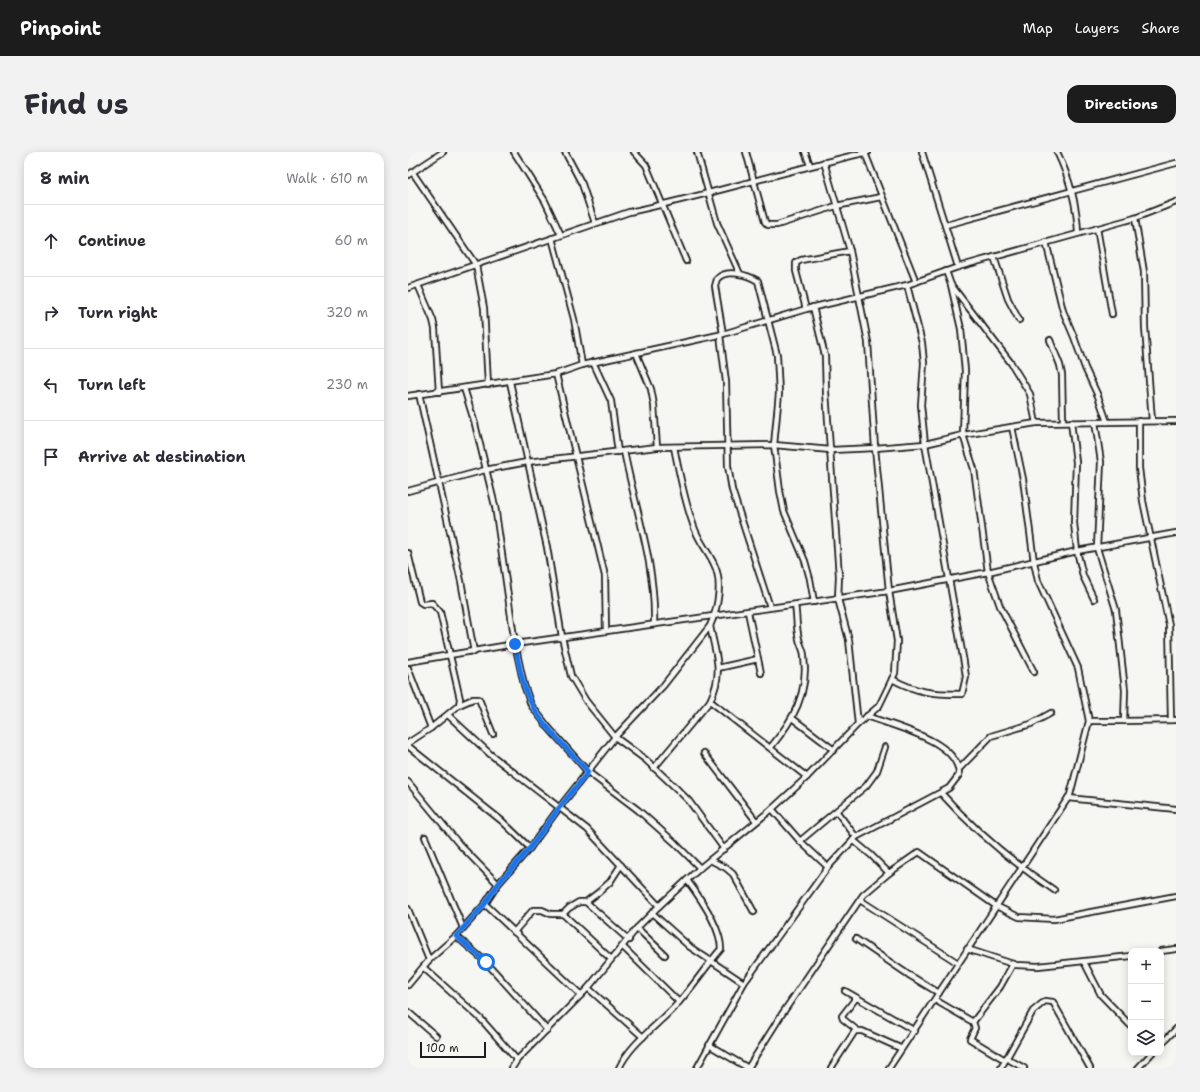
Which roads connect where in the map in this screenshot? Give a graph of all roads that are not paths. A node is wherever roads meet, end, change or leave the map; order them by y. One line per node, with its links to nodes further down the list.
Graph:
1 (443, 152): 16 (street)
2 (514, 152): 29 (street)
3 (564, 152): 25 (street)
4 (634, 152): 22 (street)
5 (698, 152): 19 (street)
6 (746, 152): 17 (street)
7 (805, 152): 15 (street)
8 (838, 152): 12 (street)
9 (866, 152): 12 (street); 20 (street)
10 (922, 152): 26 (street)
11 (1057, 152): 18 (street)
12 (839, 159): 13 (street)
13 (824, 162): 15 (street); 23 (street)
14 (1176, 163): 18 (street)
15 (810, 165): 17 (street)
16 (410, 174): 35 (street)
17 (754, 180): 19 (street); 23 (street)
18 (1071, 190): 26 (street); 28 (street)
19 (707, 193): 22 (street); 38 (street)
20 (881, 197): 23 (street); 39 (street)
21 (1176, 203): 24 (street)
22 (663, 205): 25 (street); 34 (street)
23 (836, 206): 32 (street)
24 (1135, 218): 27 (street); 64 (street)
25 (595, 223): 29 (street)
26 (946, 225): 36 (street)
27 (1097, 228): 28 (street); 47 (street)
28 (1078, 233): 31 (street)
29 (560, 236): 30 (street)
30 (552, 238): 35 (street); 54 (street)
31 (1046, 242): 33 (street); 68 (street)
32 (850, 251): 44 (street); 46 (street)
33 (994, 257): 36 (street); 48 (street)
34 (686, 261)
35 (476, 265): 41 (street); 57 (street)
36 (958, 267): 37 (street)
37 (946, 271): 39 (street); 42 (street)
38 (740, 274): 49 (street); 50 (street)
39 (916, 282): 40 (street)
40 (907, 284): 44 (street); 72 (street)
41 (418, 285): 43 (street); 59 (street)
42 (951, 285): 69 (street); 71 (street)
43 (408, 288)
44 (858, 297): 45 (street); 77 (street)
45 (812, 307): 46 (street); 78 (street)
46 (806, 309): 49 (street)
47 (1112, 314)
48 (1019, 320)
49 (767, 322): 50 (street); 73 (street)
50 (722, 335): 52 (street); 76 (street)
51 (1050, 340): 65 (street)
52 (636, 353): 53 (street); 74 (street)
53 (593, 362): 54 (street); 80 (street)
54 (582, 365): 55 (street)
55 (556, 374): 56 (street); 81 (street)
56 (510, 382): 57 (street); 82 (street)
57 (488, 385): 58 (street)
58 (464, 388): 59 (street); 83 (street)
59 (439, 392): 60 (street)
60 (419, 394): 61 (street); 84 (street)
61 (408, 396)
62 (1176, 420): 64 (street)
63 (1139, 421): 64 (street); 68 (street); 87 (street)
64 (1152, 421)
65 (1063, 422): 66 (street); 69 (street)
66 (1071, 422): 67 (street); 89 (street)
67 (1095, 422): 68 (street); 88 (street)
68 (1107, 422)
69 (1036, 423): 70 (street)
70 (1012, 427): 71 (street); 91 (street)
71 (963, 435): 72 (street); 92 (street)
72 (926, 444): 77 (street); 93 (street)
73 (774, 445): 76 (street); 78 (street); 97 (street)
74 (657, 447): 75 (street); 79 (street)
75 (674, 447): 76 (street); 101 (street)
76 (726, 447): 99 (street)
77 (875, 448): 78 (street); 94 (street)
78 (831, 450): 95 (street)
79 (624, 451): 80 (street); 102 (street)
80 (618, 452): 81 (street)
81 (575, 456): 82 (street); 104 (street)
82 (527, 462): 83 (street); 105 (street)
83 (485, 470): 84 (street); 106 (street)
84 (439, 483): 85 (street); 107 (street)
85 (408, 490)
86 (1176, 533): 87 (street)
87 (1152, 538): 88 (street); 122 (street)
88 (1097, 548): 89 (street); 124 (street)
89 (1077, 552): 91 (street); 96 (street)
90 (408, 553): 108 (street)
91 (1034, 562): 92 (street); 123 (street)
92 (988, 572): 93 (street); 113 (street)
93 (948, 579): 94 (street); 115 (street)
94 (889, 591): 95 (street); 115 (street)
95 (838, 599): 97 (street); 125 (street)
96 (1094, 599)
97 (814, 602): 98 (street)
98 (795, 605): 99 (street); 121 (street)
99 (770, 608): 100 (street)
100 (748, 612): 101 (street); 109 (street)
101 (715, 615): 102 (street); 103 (street)
102 (654, 624): 104 (street)
103 (710, 626): 112 (street); 128 (street)
104 (606, 631): 105 (street)
105 (562, 637): 106 (street); 128 (street)
106 (515, 644): 107 (street); 137 (street)
107 (474, 652): 108 (street)
108 (451, 656): 110 (street); 117 (street)
109 (758, 659): 112 (street); 114 (street)
110 (408, 662)
111 (408, 668): 126 (street)
112 (718, 668): 116 (street)
113 (1034, 672)
114 (761, 673)
115 (892, 679): 120 (street)
116 (710, 701): 131 (street); 135 (street)
117 (459, 705): 119 (street); 127 (street)
118 (1051, 713): 136 (street)
119 (448, 715): 126 (street); 142 (street)
120 (867, 716): 125 (street); 136 (street)
121 (792, 718): 131 (street); 133 (street)
122 (1173, 720): 124 (street)
123 (1088, 721): 124 (street); 141 (street)
124 (1124, 721)
125 (858, 724): 133 (street)
126 (431, 728): 129 (street)
127 (493, 734)
128 (616, 737): 135 (street); 137 (street)
129 (408, 743)
130 (408, 746): 150 (street)
131 (771, 747): 138 (street)
132 (885, 747): 145 (street)
133 (834, 750): 138 (street)
134 (704, 754): 146 (street)
135 (654, 768): 151 (street)
136 (959, 769): 140 (street)
137 (588, 772): 142 (street); 155 (street)
138 (808, 776): 143 (street)
139 (408, 782): 159 (street)
140 (941, 793): 148 (street); 156 (street)
141 (1068, 798): 144 (street); 156 (street)
142 (559, 808): 150 (street); 153 (street)
143 (772, 809): 146 (street); 149 (street)
144 (1176, 809)
145 (837, 812): 148 (street); 149 (street)
146 (756, 820): 151 (street)
147 (425, 837): 171 (street)
148 (854, 839): 154 (street); 157 (street)
149 (800, 841): 154 (street)
150 (530, 848): 159 (street)
151 (724, 849): 152 (street)
152 (710, 860): 155 (street); 168 (street)
153 (622, 865): 163 (street); 165 (street)
154 (828, 867): 190 (street)
155 (700, 868): 158 (street)
156 (1021, 868): 160 (street); 166 (street)
157 (889, 873): 162 (street); 166 (street)
158 (687, 880): 165 (street); 185 (street)
159 (498, 884): 164 (street)
160 (1054, 890)
161 (1176, 896): 166 (street)
162 (860, 900): 187 (street); 217 (street)
163 (586, 902): 170 (street); 176 (street)
164 (485, 904): 171 (street); 173 (street)
165 (659, 906): 169 (street)
166 (996, 906): 178 (street)
167 (408, 909): 184 (street)
168 (754, 912)
169 (652, 913): 172 (street); 185 (street)
170 (563, 914): 173 (street); 183 (street)
171 (463, 928): 174 (street)
172 (637, 928): 176 (street); 181 (street)
173 (514, 932): 195 (street)
174 (456, 936): 184 (street); 203 (street)
175 (856, 939): 194 (street)
176 (629, 940): 177 (street)
177 (623, 947): 183 (street); 198 (street)
178 (967, 949): 187 (street); 188 (street)
179 (1176, 949): 180 (street)
180 (1164, 951)
181 (665, 955)
182 (1128, 956): 186 (street)
183 (611, 959): 192 (street)
184 (429, 960): 189 (street)
185 (710, 962): 190 (street); 198 (street)
186 (1084, 962): 188 (street); 201 (street)
187 (958, 963): 194 (street)
188 (1013, 964): 200 (street)
189 (424, 968): 191 (street); 213 (street)
190 (744, 983): 209 (street)
191 (408, 985)
192 (588, 988): 195 (street); 207 (street)
193 (845, 991): 196 (street)
194 (939, 994): 197 (street)
195 (581, 995): 203 (street)
196 (856, 998): 204 (street); 205 (street)
197 (935, 1000): 200 (street); 205 (street)
198 (679, 1002): 207 (street)
199 (408, 1012): 206 (street)
200 (973, 1022): 212 (street)
201 (1128, 1023)
202 (1176, 1029): 208 (street)
203 (547, 1030): 213 (street)
204 (858, 1031): 210 (street); 218 (street)
205 (915, 1031): 210 (street)
206 (436, 1036)
207 (643, 1036): 215 (street)
208 (1164, 1041)
209 (709, 1045): 216 (street); 217 (street)
210 (900, 1048): 219 (street)
211 (1149, 1056): 223 (street)
212 (1006, 1059): 220 (street); 221 (street); 222 (street)
213 (517, 1060): 214 (street)
214 (512, 1068)
215 (619, 1068)
216 (697, 1068)
217 (748, 1068)
218 (831, 1068)
219 (889, 1068)
220 (1001, 1068)
221 (1024, 1068)
222 (1090, 1068)
223 (1138, 1068)

